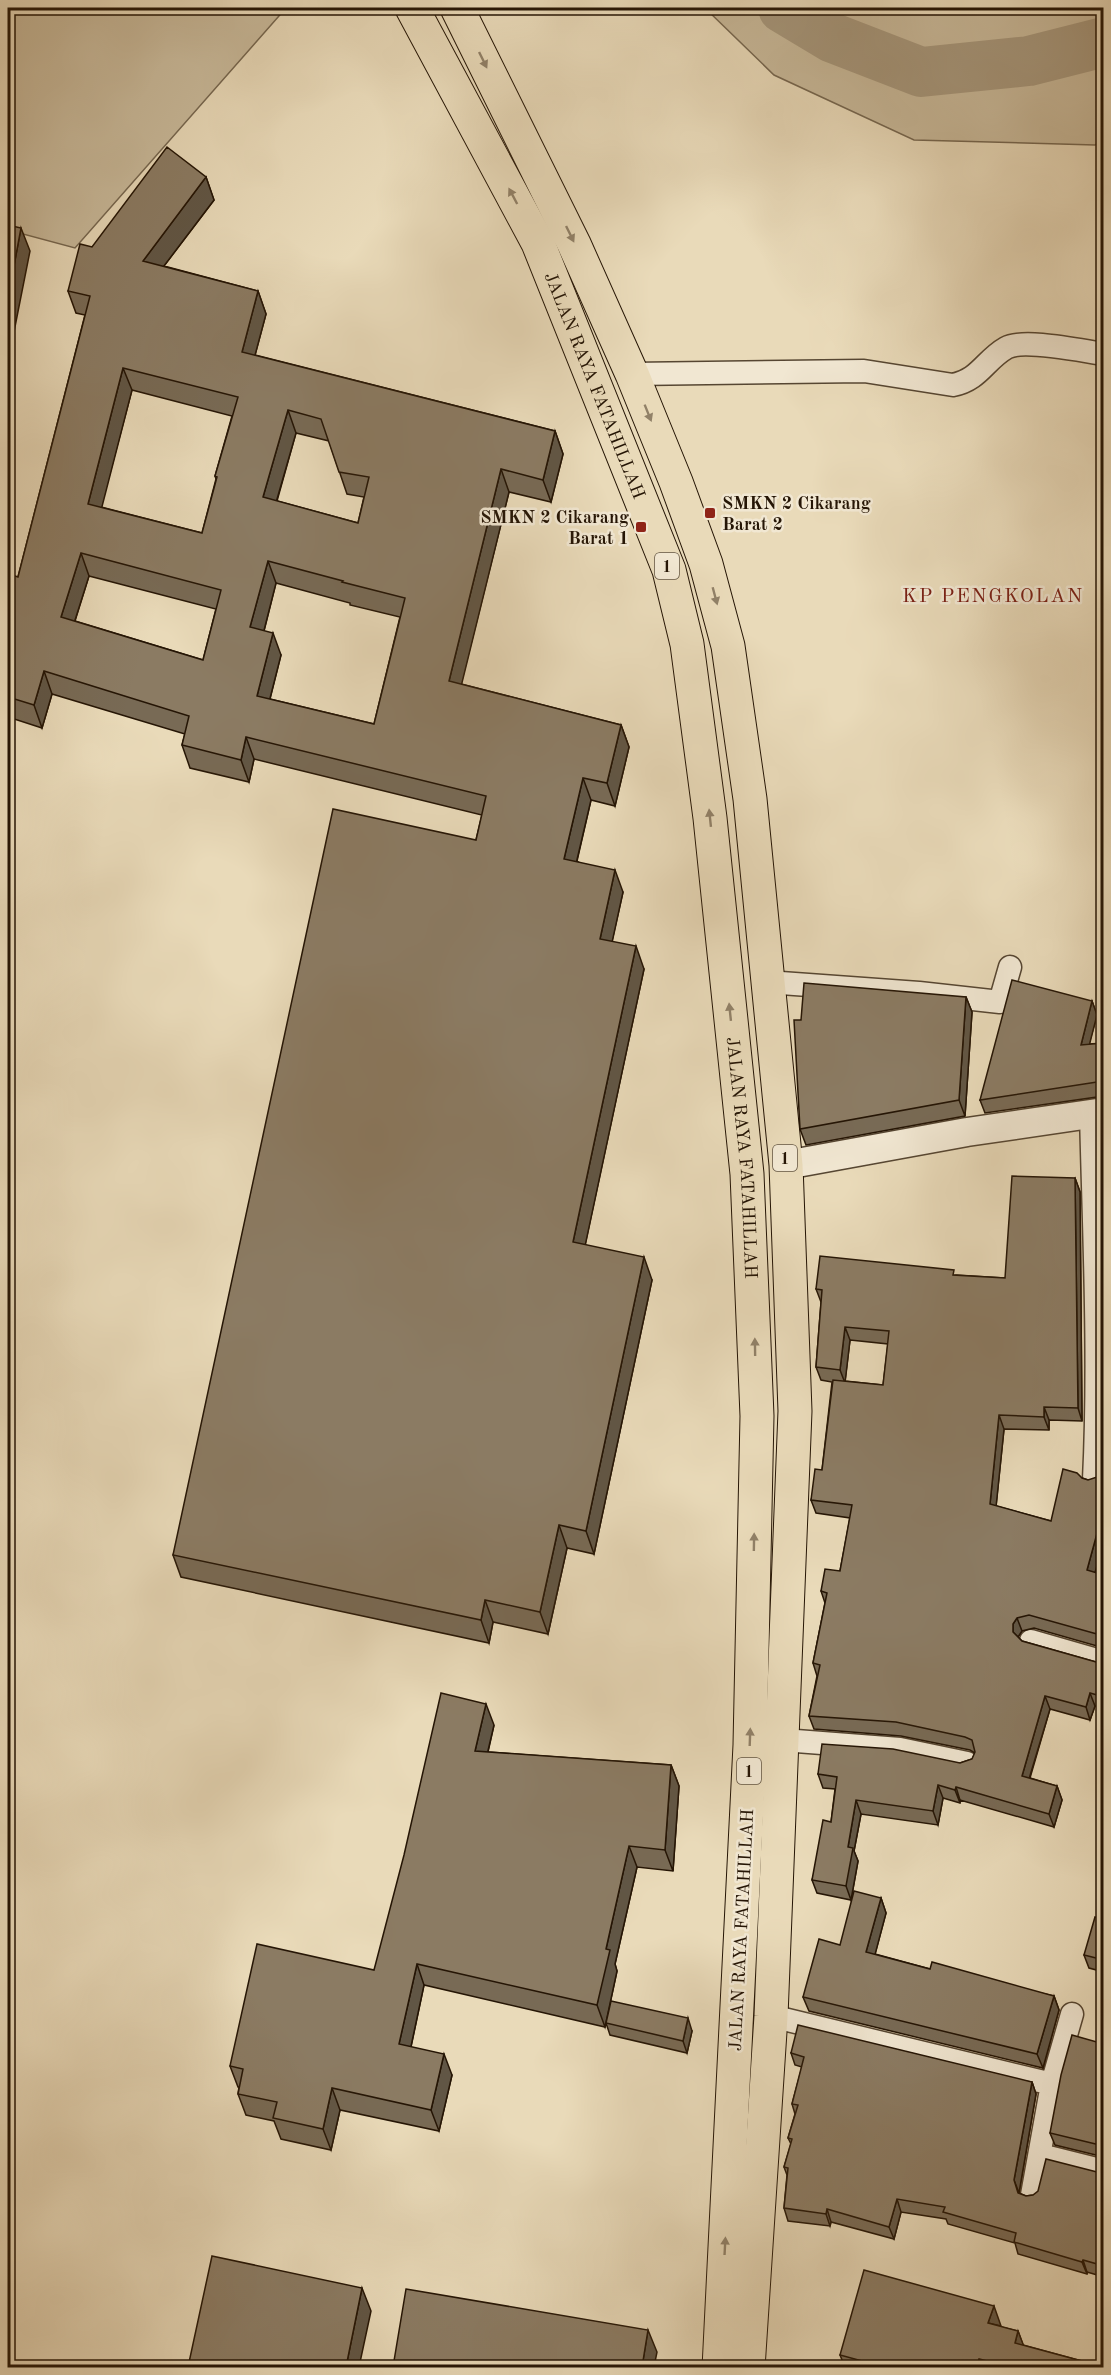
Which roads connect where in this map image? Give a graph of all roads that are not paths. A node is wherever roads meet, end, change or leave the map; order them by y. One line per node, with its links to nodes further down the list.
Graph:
1 (412, 8): 21 (highway, JALAN RAYA FATAHILLAH / 1, one-way to 1)
2 (457, 8): 4 (highway, JALAN RAYA FATAHILLAH / 1, one-way to 4)
3 (1104, 354): 4 (street)
4 (632, 374): 6 (highway, JALAN RAYA FATAHILLAH / 1, one-way to 6)
5 (1010, 967): 6 (street)
6 (768, 982): 8 (highway, JALAN RAYA FATAHILLAH / 1)
7 (1097, 1113): 8 (street); 9 (street)
8 (786, 1165): 13 (highway, JALAN RAYA FATAHILLAH / 1)
9 (1100, 1416): 10 (street)
10 (1094, 1480)
11 (1030, 1641): 12 (street)
12 (1104, 1662)
13 (783, 1740): 14 (street); 16 (highway, JALAN RAYA FATAHILLAH / 1)
14 (967, 1763)
15 (1072, 2014): 17 (street)
16 (771, 2016): 17 (street); 21 (highway, JALAN RAYA FATAHILLAH / 1)
17 (1053, 2084): 18 (street)
18 (1040, 2155): 19 (street); 20 (street)
19 (1104, 2171)
20 (1032, 2195)
21 (737, 2295): 22 (highway, JALAN RAYA FATAHILLAH / 1); 23 (highway, JALAN RAYA FATAHILLAH / 1)
22 (719, 2367)
23 (748, 2367)

